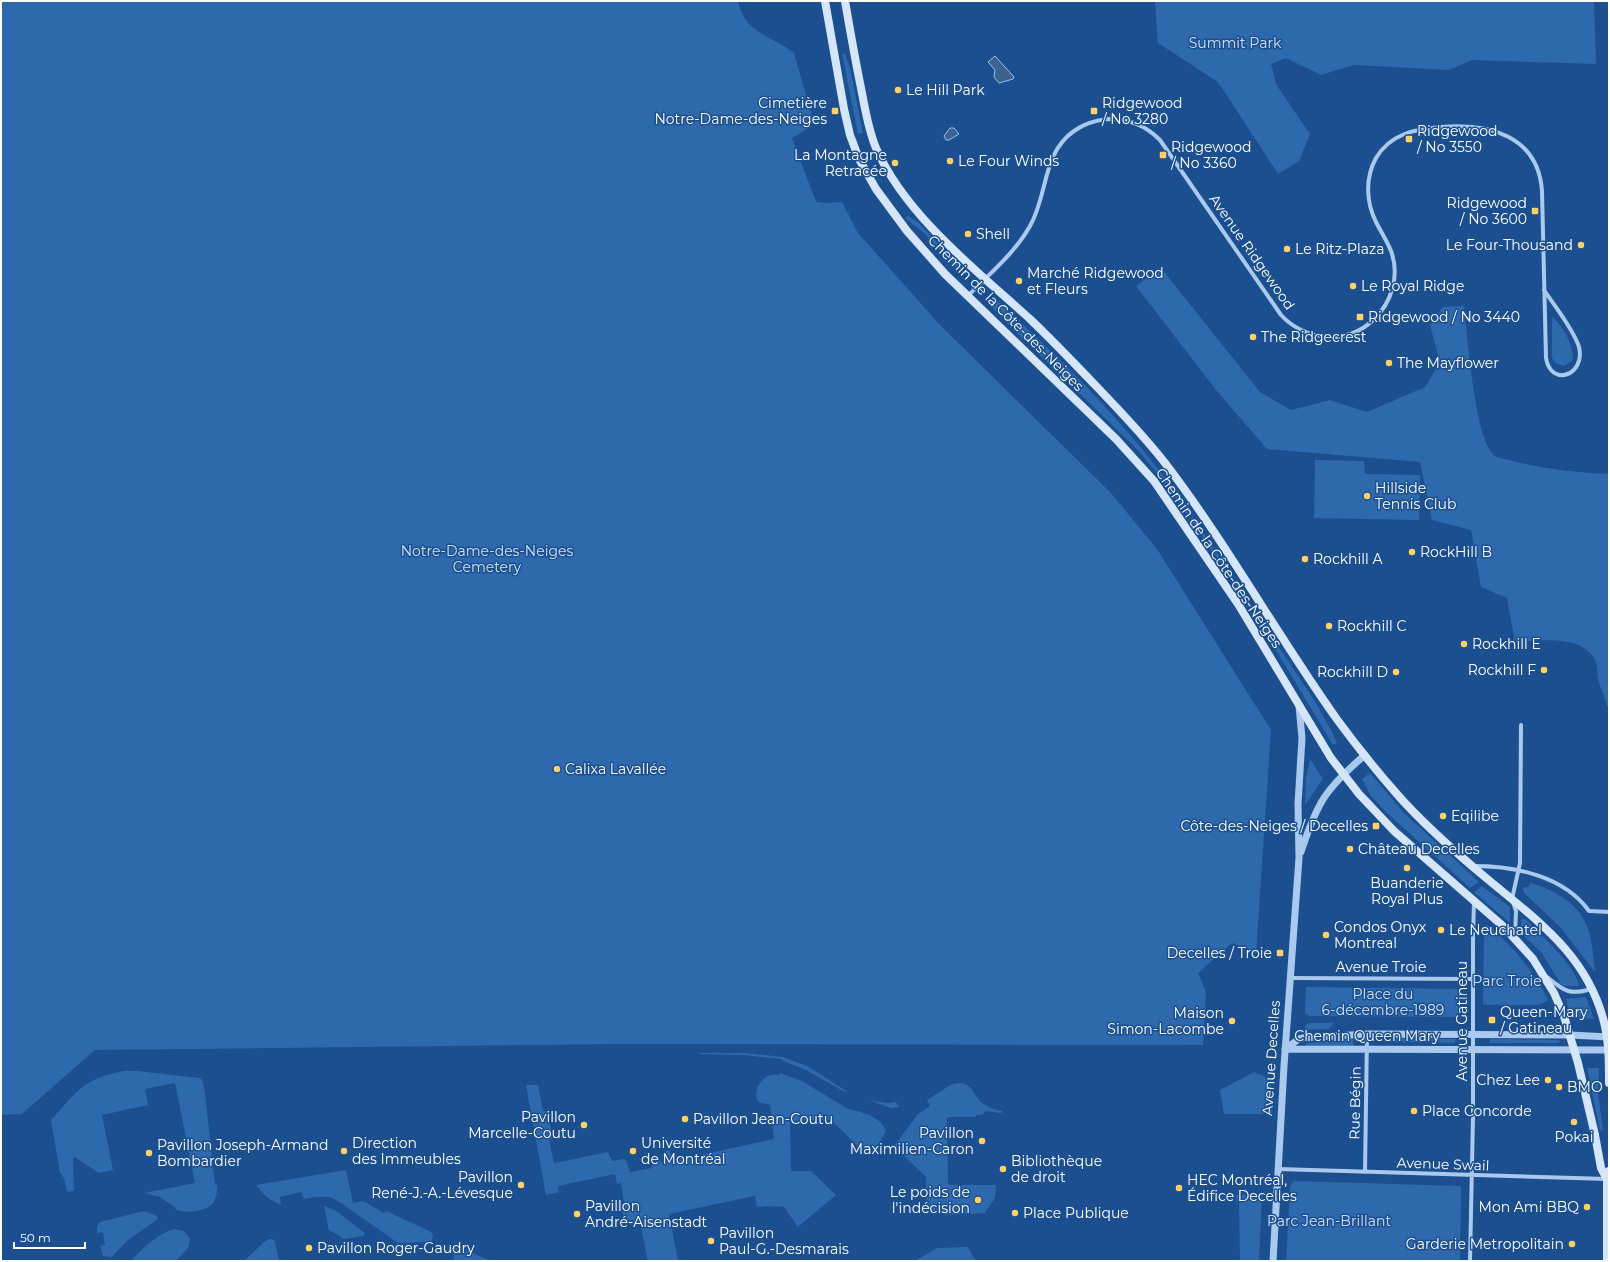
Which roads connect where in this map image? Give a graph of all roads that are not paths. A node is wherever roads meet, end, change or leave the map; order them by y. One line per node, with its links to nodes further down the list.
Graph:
1 (825, 1): 5 (main road, Chemin de la Côte-des-Neiges)
2 (845, 1): 3 (main road, Chemin de la Côte-des-Neiges)
3 (985, 279): 4 (street, Avenue Ridgewood); 5 (street, Avenue Ridgewood); 8 (main road, Chemin de la Côte-des-Neiges)
4 (1544, 290): 4 (street, Avenue Ridgewood)
5 (968, 296): 6 (main road, Chemin de la Côte-des-Neiges)
6 (1299, 706): 9 (main road, Chemin de la Côte-des-Neiges); 10 (street, Avenue Decelles)
7 (1521, 725): 12 (street)
8 (1365, 755): 9 (street, Avenue Decelles); 11 (main road, Chemin de la Côte-des-Neiges)
9 (1343, 774): 10 (street, Avenue Decelles); 14 (main road, Chemin de la Côte-des-Neiges)
10 (1299, 858): 18 (street, Avenue Decelles)
11 (1472, 866): 12 (street); 13 (main road, Chemin de la Côte-des-Neiges)
12 (1519, 871): 13 (street); 15 (street)
13 (1512, 898): 16 (street); 20 (main road, Chemin de la Côte-des-Neiges)
14 (1474, 901): 16 (main road, Chemin de la Côte-des-Neiges); 19 (street, Avenue Gatineau)
15 (1609, 912)
16 (1514, 937): 17 (main road, Chemin de la Côte-des-Neiges)
17 (1543, 974): 20 (street, Chemin de la Côte-des-Neiges); 23 (main road, Chemin de la Côte-des-Neiges)
18 (1290, 978): 19 (street, Avenue Troie); 26 (street, Avenue Decelles)
19 (1473, 979): 22 (street, Avenue Gatineau)
20 (1591, 989): 24 (main road, Chemin de la Côte-des-Neiges)
21 (1367, 1034): 22 (street, Chemin Queen Mary); 26 (street, Chemin Queen Mary); 27 (street, Rue Bégin)
22 (1473, 1034): 23 (street, Chemin Queen Mary); 25 (street, Avenue Gatineau)
23 (1570, 1035): 24 (street, Chemin Queen Mary); 28 (main road, Chemin de la Côte-des-Neiges)
24 (1608, 1037): 29 (main road, Chemin de la Côte-des-Neiges)
25 (1473, 1048): 27 (street, Chemin Queen Mary); 28 (street, Chemin Queen Mary); 34 (street, Avenue Gatineau)
26 (1285, 1049): 27 (street, Chemin Queen Mary); 31 (street, Avenue Decelles)
27 (1367, 1050): 32 (street, Rue Bégin)
28 (1574, 1050): 29 (street, Chemin Queen Mary); 33 (main road, Chemin de la Côte-des-Neiges)
29 (1608, 1050): 30 (main road, Chemin de la Côte-des-Neiges)
30 (1609, 1083)
31 (1278, 1169): 32 (street, Avenue Swail); 35 (street, Avenue Decelles)
32 (1366, 1172): 34 (street, Avenue Swail)
33 (1608, 1175): 34 (street, Avenue Swail); 37 (main road, Chemin de la Côte-des-Neiges)
34 (1471, 1176): 36 (street, Avenue Gatineau)
35 (1273, 1261)
36 (1470, 1261)
37 (1607, 1261)

